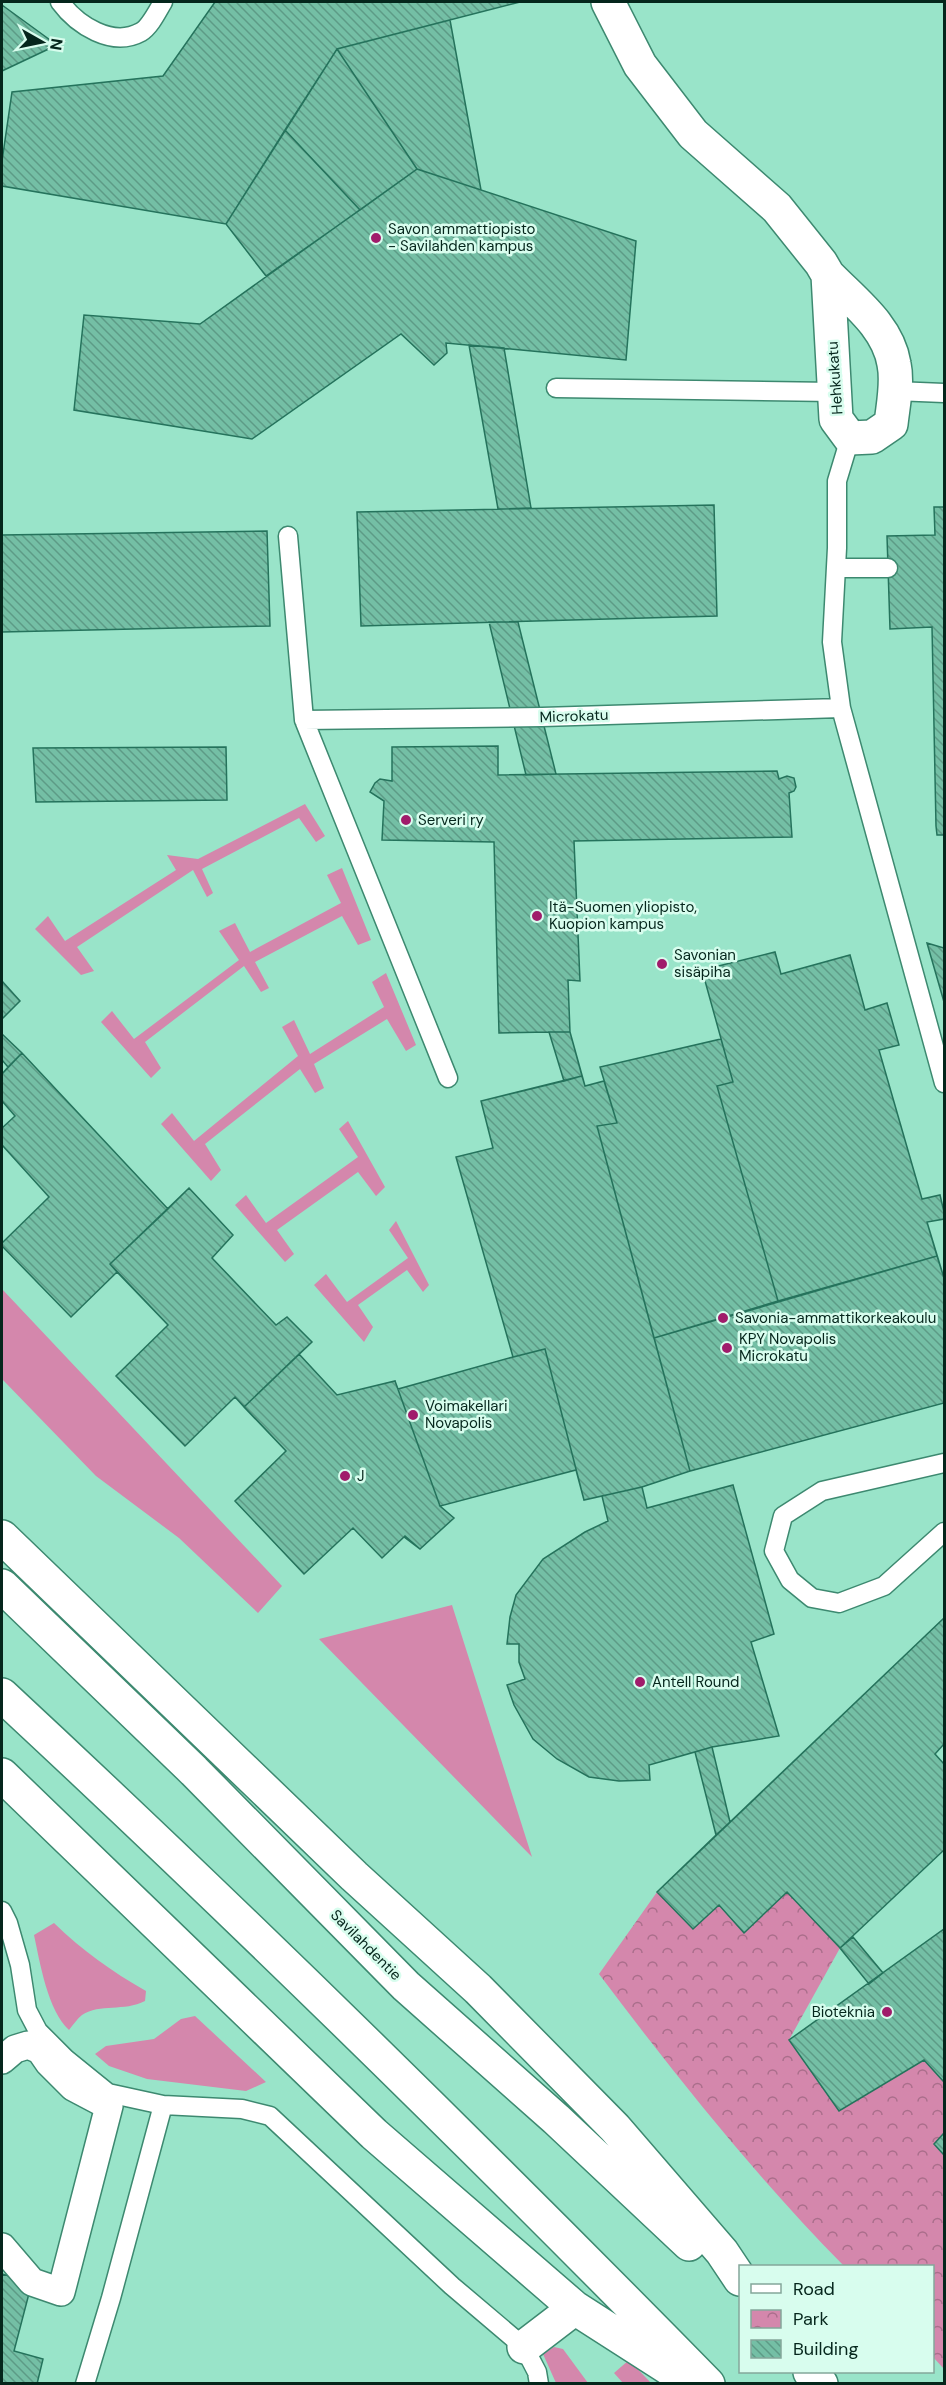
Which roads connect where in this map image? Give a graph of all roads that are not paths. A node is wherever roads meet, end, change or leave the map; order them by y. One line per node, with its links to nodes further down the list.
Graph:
1 (60, 2): 2 (lane)
2 (163, 2)
3 (608, 2): 4 (main road)
4 (828, 276): 6 (main road, Hehkukatu); 7 (main road)
5 (556, 388): 6 (lane)
6 (834, 392): 9 (main road, Hehkukatu)
7 (895, 392): 8 (lane); 9 (main road)
8 (945, 393)
9 (850, 438): 11 (lane)
10 (288, 536): 14 (lane)
11 (836, 568): 12 (lane); 13 (lane)
12 (888, 568)
13 (842, 708): 14 (lane, Microkatu); 16 (lane)
14 (304, 720): 15 (lane)
15 (448, 1078)
16 (945, 1083)
17 (945, 1463): 18 (lane)
18 (945, 1532)
19 (2, 1537): 27 (main road)
20 (2, 1586): 28 (main road, Savilahdentie)
21 (2, 1695): 34 (main road)
22 (2, 1775): 29 (main road)
23 (2, 1911): 25 (lane)
24 (2, 2060): 26 (street)
25 (163, 2105): 30 (lane); 31 (lane)
26 (2, 2247)
27 (739, 2276)
28 (739, 2293)
29 (575, 2308): 30 (main road); 33 (main road)
30 (524, 2347): 32 (lane)
31 (85, 2384)
32 (539, 2384)
33 (693, 2384)
34 (708, 2384)

